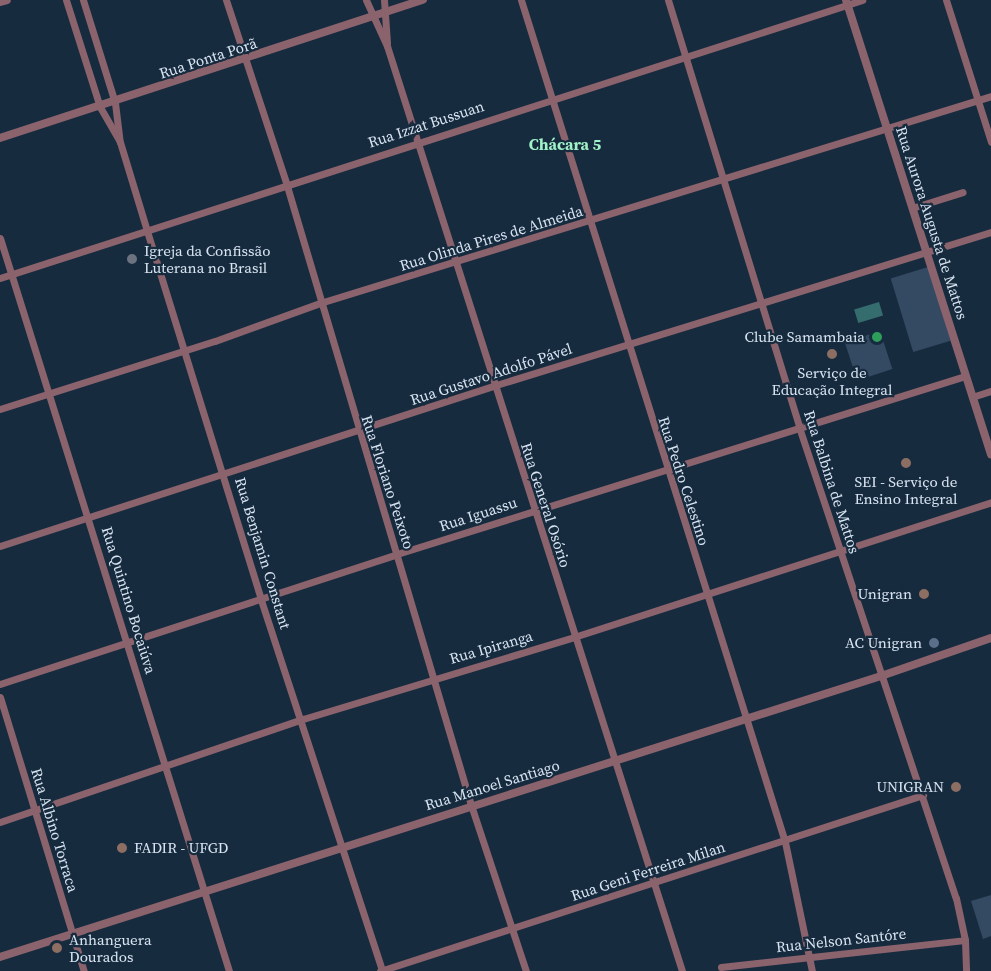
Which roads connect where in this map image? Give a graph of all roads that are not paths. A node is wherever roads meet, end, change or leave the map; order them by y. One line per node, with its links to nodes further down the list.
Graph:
1 (7, 0): 12 (street)
2 (66, 0): 23 (street, Rua Benjamin Constant)
3 (83, 0): 22 (street, Rua Benjamin Constant)
4 (226, 0): 18 (street, Rua Floriano Peixoto)
5 (366, 0): 15 (street, Rua General Osório)
6 (384, 0): 14 (street, Rua General Osório)
7 (423, 0): 14 (street, Rua Ponta Porã)
8 (520, 0): 20 (street, Rua Pedro Celestino)
9 (668, 0): 17 (street, Rua Balbina de Mattos)
10 (862, 0): 13 (street, Rua Izzat Bussuan)
11 (946, 0): 21 (street)
12 (0, 2)
13 (847, 2): 17 (street, Rua Izzat Bussuan); 24 (street, Rua Aurora Augusta de Mattos)
14 (388, 10): 15 (street, Rua Ponta Porã); 16 (street, Rua General Osório)
15 (371, 16): 16 (street, Rua General Osório); 18 (street, Rua Ponta Porã)
16 (387, 46): 27 (street, Rua General Osório)
17 (685, 54): 20 (street, Rua Izzat Bussuan); 29 (street, Rua Balbina de Mattos)
18 (245, 60): 22 (street, Rua Ponta Porã); 30 (street, Rua Floriano Peixoto)
19 (991, 96): 21 (street, Rua Olinda Pires de Almeida)
20 (551, 97): 27 (street, Rua Izzat Bussuan); 33 (street, Rua Pedro Celestino)
21 (978, 101): 24 (street, Rua Olinda Pires de Almeida); 28 (street)
22 (116, 103): 23 (street, Rua Ponta Porã); 26 (street, Rua Benjamin Constant)
23 (100, 107): 25 (street, Rua Ponta Porã); 26 (street, Rua Benjamin Constant)
24 (888, 130): 29 (street, Rua Olinda Pires de Almeida); 32 (street, Rua Aurora Augusta de Mattos)
25 (0, 138)
26 (120, 142): 34 (street, Rua Benjamin Constant)
27 (415, 142): 30 (street, Rua Izzat Bussuan); 38 (street, Rua General Osório)
28 (991, 142)
29 (725, 181): 33 (street, Rua Olinda Pires de Almeida); 42 (street, Rua Balbina de Mattos)
30 (287, 186): 34 (street, Rua Izzat Bussuan); 41 (street, Rua Floriano Peixoto)
31 (963, 192): 32 (street)
32 (912, 208): 37 (street, Rua Aurora Augusta de Mattos)
33 (589, 223): 38 (street, Rua Olinda Pires de Almeida); 43 (street, Rua Pedro Celestino)
34 (147, 231): 39 (street, Rua Izzat Bussuan); 44 (street, Rua Benjamin Constant)
35 (991, 232): 37 (street, Rua Gustavo Adolfo Pável)
36 (0, 238): 39 (street, Rua Quintino Bocaiúva)
37 (928, 252): 42 (street, Rua Gustavo Adolfo Pável); 45 (street, Rua Aurora Augusta de Mattos)
38 (454, 264): 41 (street, Rua Olinda Pires de Almeida); 46 (street, Rua General Osório)
39 (10, 275): 40 (street, Rua Izzat Bussuan); 48 (street, Rua Quintino Bocaiúva)
40 (0, 278)
41 (320, 303): 44 (street, Rua Olinda Pires de Almeida); 52 (street, Rua Floriano Peixoto)
42 (764, 304): 43 (street, Rua Gustavo Adolfo Pável); 51 (street, Rua Balbina de Mattos)
43 (627, 345): 46 (street, Rua Gustavo Adolfo Pável); 54 (street, Rua Pedro Celestino)
44 (184, 351): 48 (street, Rua Olinda Pires de Almeida); 55 (street, Rua Benjamin Constant)
45 (965, 376): 49 (street, Rua Aurora Augusta de Mattos); 51 (street, Rua Iguassu)
46 (493, 386): 52 (street, Rua Gustavo Adolfo Pável); 57 (street, Rua General Osório)
47 (991, 391): 49 (street)
48 (48, 392): 50 (street, Rua Olinda Pires de Almeida); 58 (street, Rua Quintino Bocaiúva)
49 (972, 398): 53 (street, Rua Aurora Augusta de Mattos)
50 (0, 409)
51 (799, 426): 54 (street, Rua Iguassu); 60 (street, Rua Balbina de Mattos)
52 (357, 432): 55 (street, Rua Gustavo Adolfo Pável); 61 (street, Rua Floriano Peixoto)
53 (991, 454)
54 (666, 469): 57 (street, Rua Iguassu); 62 (street, Rua Pedro Celestino)
55 (224, 476): 58 (street, Rua Gustavo Adolfo Pável); 63 (street, Rua Benjamin Constant)
56 (991, 502): 60 (street, Rua Ipiranga)
57 (533, 511): 61 (street, Rua Iguassu); 64 (street, Rua General Osório)
58 (89, 515): 59 (street, Rua Gustavo Adolfo Pável); 66 (street, Rua Quintino Bocaiúva)
59 (0, 546)
60 (839, 551): 62 (street, Rua Ipiranga); 67 (street, Rua Balbina de Mattos)
61 (397, 554): 63 (street, Rua Iguassu); 68 (street, Rua Floriano Peixoto)
62 (706, 594): 64 (street, Rua Ipiranga); 71 (street, Rua Pedro Celestino)
63 (261, 600): 66 (street, Rua Iguassu); 72 (street, Rua Benjamin Constant)
64 (574, 637): 68 (street, Rua Ipiranga); 73 (street, Rua General Osório)
65 (991, 638): 67 (street, Rua Manoel Santiago)
66 (127, 641): 69 (street, Rua Iguassu); 74 (street, Rua Quintino Bocaiúva)
67 (884, 675): 71 (street, Rua Manoel Santiago); 75 (street, Rua Balbina de Mattos)
68 (433, 677): 72 (street, Rua Ipiranga); 76 (street, Rua Floriano Peixoto)
69 (0, 684)
70 (0, 697): 77 (street, Rua Albino Torraca)
71 (747, 717): 73 (street, Rua Manoel Santiago); 79 (street, Rua Pedro Celestino)
72 (303, 718): 74 (street, Rua Ipiranga); 80 (street, Rua Benjamin Constant)
73 (614, 761): 76 (street, Rua Manoel Santiago); 81 (street, Rua General Osório)
74 (167, 765): 77 (street, Rua Ipiranga); 82 (street, Rua Quintino Bocaiúva)
75 (923, 795): 79 (street, Rua Geni Ferreira Milan); 85 (street, Rua Balbina de Mattos)
76 (471, 805): 80 (street, Rua Manoel Santiago); 83 (street, Rua Floriano Peixoto)
77 (34, 811): 78 (street, Rua Ipiranga); 84 (street, Rua Albino Torraca)
78 (0, 822)
79 (785, 842): 81 (street, Rua Geni Ferreira Milan); 86 (street, Rua Pedro Celestino)
80 (340, 846): 82 (street, Rua Manoel Santiago); 91 (street, Rua Benjamin Constant)
81 (653, 883): 83 (street, Rua Geni Ferreira Milan); 93 (street, Rua General Osório)
82 (205, 891): 84 (street, Rua Manoel Santiago); 90 (street, Rua Quintino Bocaiúva)
83 (513, 928): 91 (street, Rua Geni Ferreira Milan); 92 (street, Rua Floriano Peixoto)
84 (73, 934): 87 (street, Rua Manoel Santiago); 89 (street, Rua Albino Torraca)
85 (965, 940): 86 (street, Rua Nelson Santóre); 95 (street, Rua Balbina de Mattos)
86 (811, 956): 88 (street, Rua Nelson Santóre); 94 (street, Rua Pedro Celestino)
87 (0, 957)
88 (721, 967)
89 (84, 971)
90 (229, 971)
91 (382, 971)
92 (526, 971)
93 (682, 971)
94 (812, 971)
95 (966, 971)

